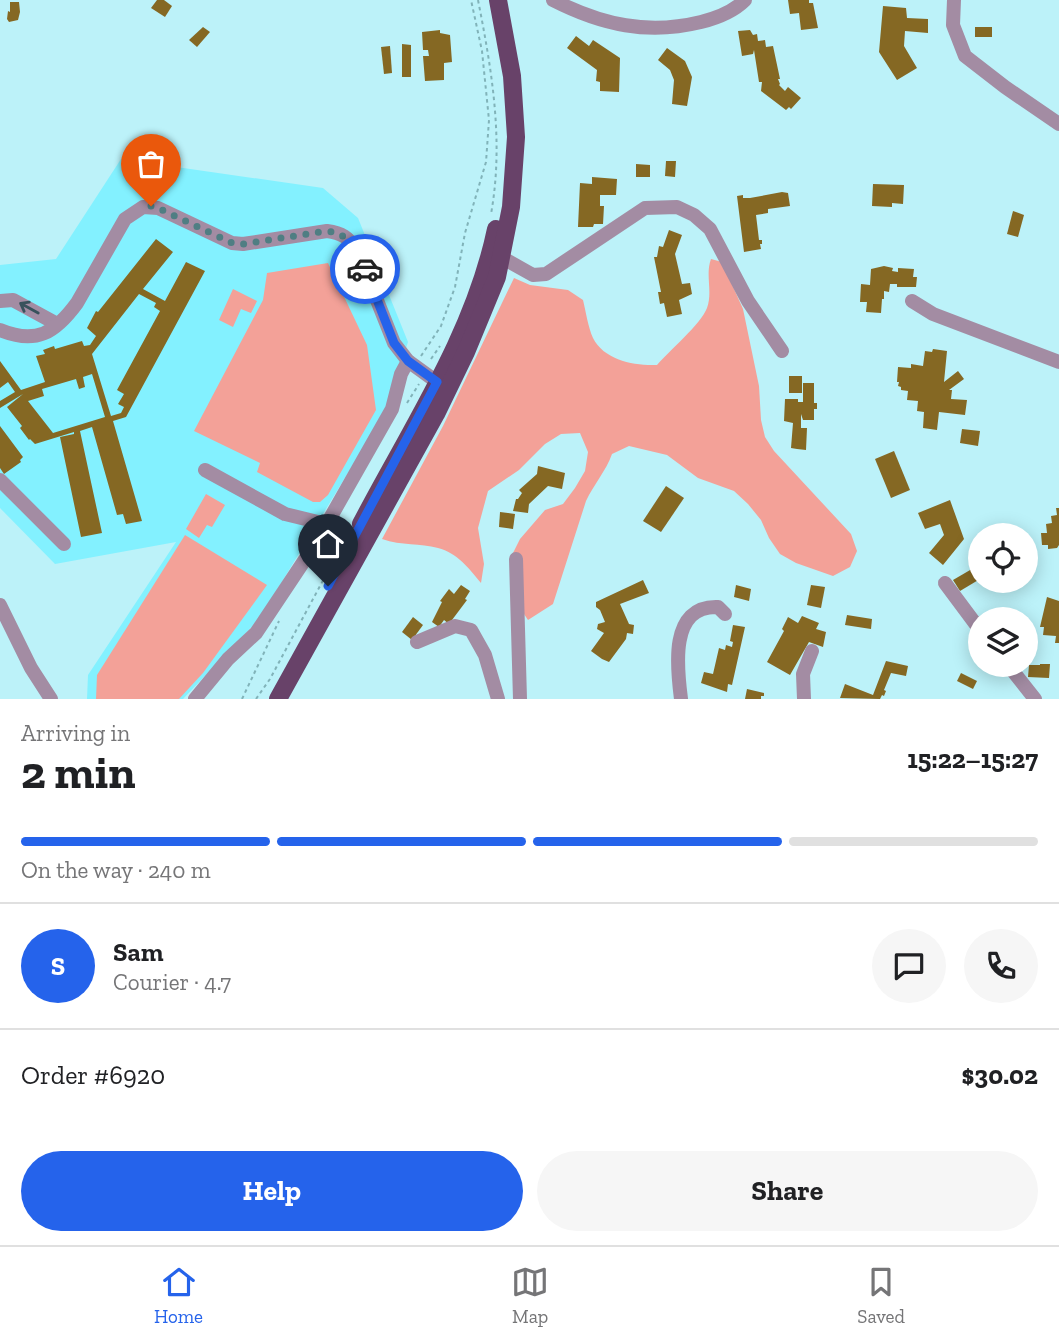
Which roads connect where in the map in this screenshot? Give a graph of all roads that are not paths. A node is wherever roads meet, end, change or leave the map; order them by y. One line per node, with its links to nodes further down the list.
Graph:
1 (488, 0): 7 (main road)
2 (498, 0): 7 (main road)
3 (553, 0): 4 (street)
4 (745, 0)
5 (954, 0): 6 (street)
6 (1059, 124)
7 (497, 254): 12 (street); 13 (main road); 16 (main road)
8 (0, 301): 10 (street, one-way to 8)
9 (912, 301): 14 (street)
10 (57, 324): 11 (street); 15 (street)
11 (0, 330)
12 (782, 351)
13 (466, 352): 16 (main road); 18 (main road)
14 (1059, 362)
15 (411, 364): 16 (street); 20 (street)
16 (428, 383): 18 (main road); 32 (main road)
17 (205, 470): 20 (street)
18 (402, 473): 33 (main road)
19 (0, 480): 21 (street)
20 (326, 524): 31 (street)
21 (64, 544)
22 (516, 559): 35 (street)
23 (945, 583): 26 (street)
24 (0, 606): 30 (street)
25 (725, 614): 36 (street)
26 (968, 614)
27 (417, 642): 34 (street)
28 (812, 651): 37 (street)
29 (1018, 677): 38 (street)
30 (51, 699)
31 (195, 699)
32 (266, 699)
33 (278, 699)
34 (498, 699)
35 (520, 699)
36 (681, 699)
37 (804, 699)
38 (1035, 699)

